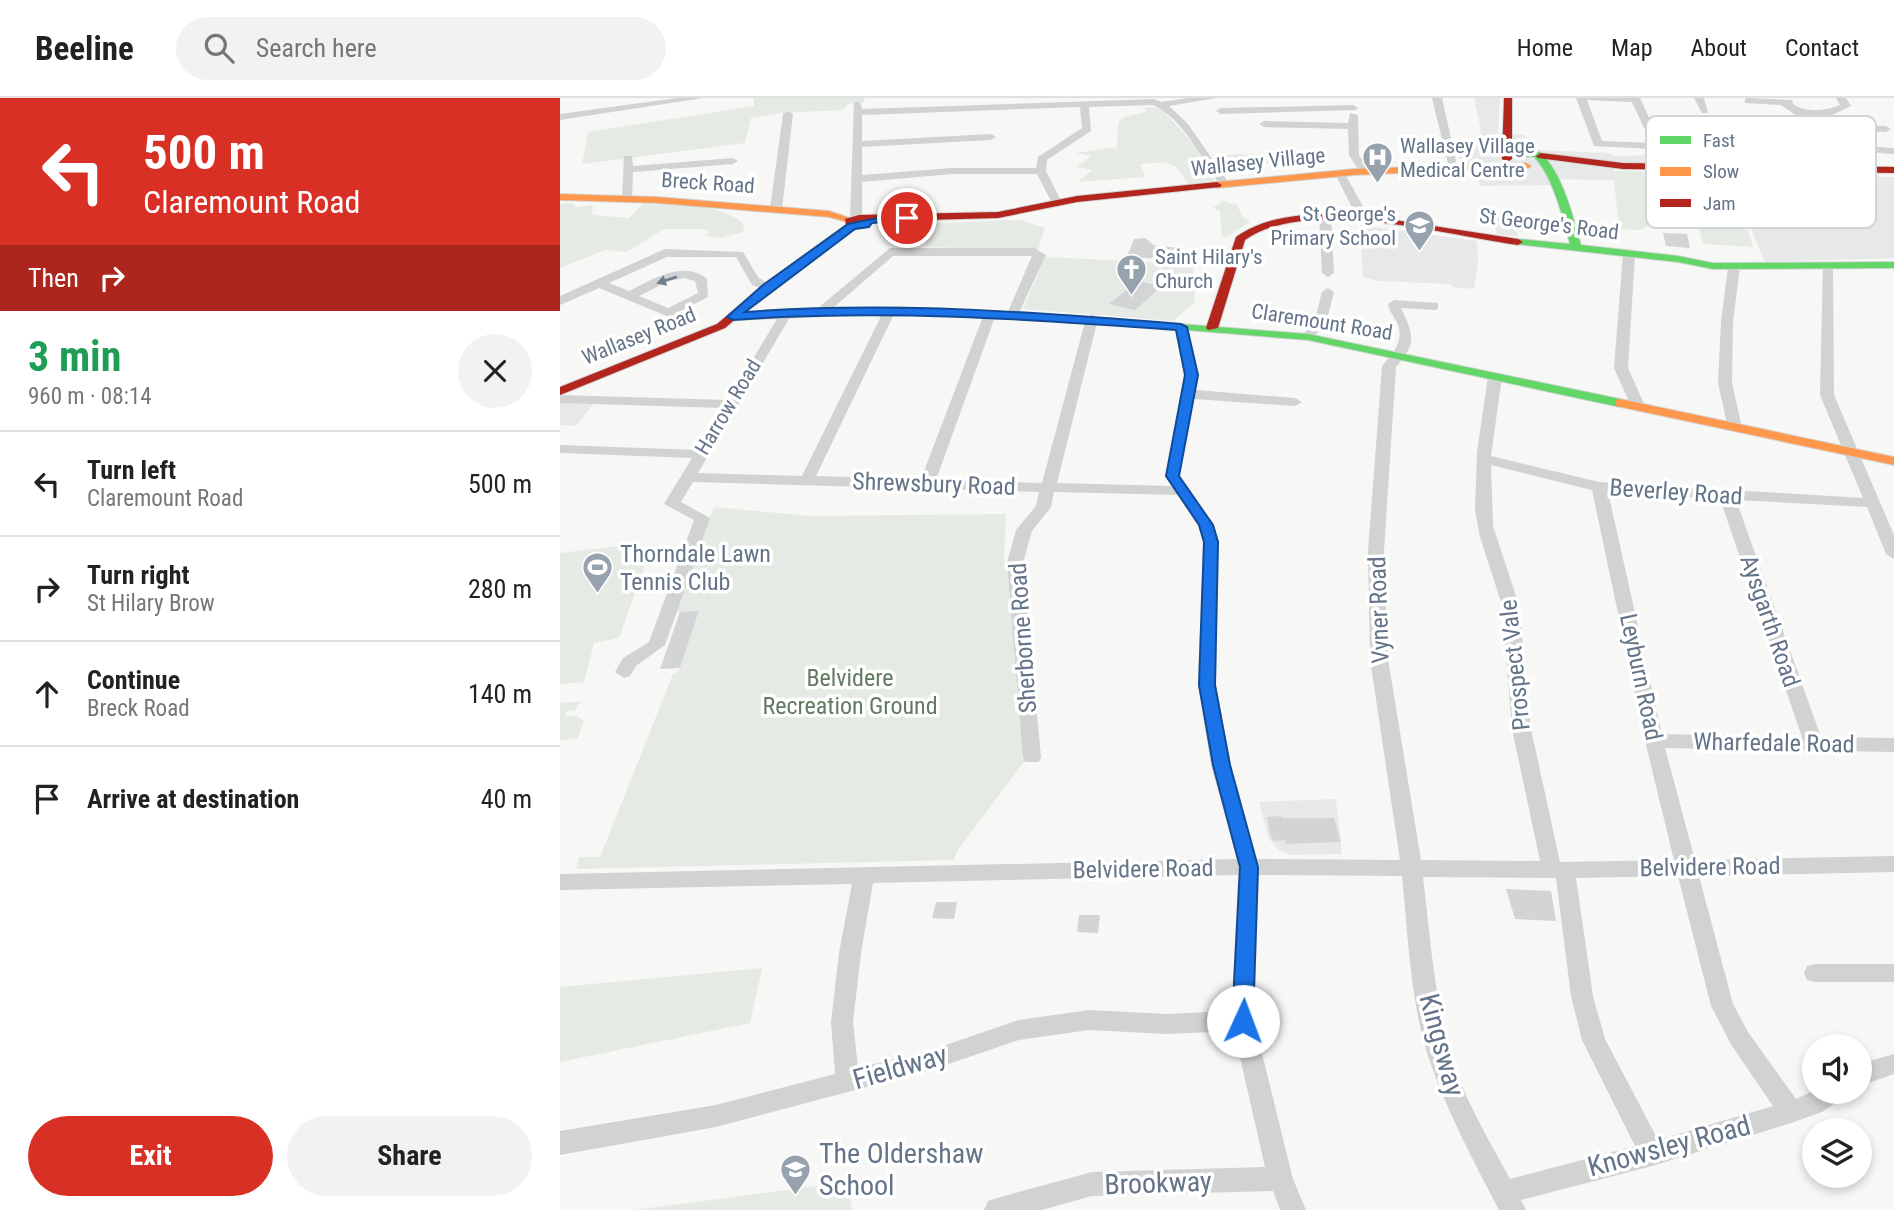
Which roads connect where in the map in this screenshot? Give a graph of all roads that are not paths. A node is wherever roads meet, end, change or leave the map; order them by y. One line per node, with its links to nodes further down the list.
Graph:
1 (698, 98): 10 (street)
2 (1211, 98): 16 (street)
3 (1437, 98): 37 (street)
4 (1508, 98): 34 (main road)
5 (1519, 98): 35 (main road)
6 (1581, 98): 31 (street)
7 (1589, 98): 24 (street)
8 (1699, 98): 18 (street)
9 (1841, 98): 19 (street)
10 (684, 100): 20 (street); 23 (street)
11 (1784, 100): 12 (street); 19 (street)
12 (1748, 101)
13 (1030, 102): 15 (street); 30 (street)
14 (1353, 103): 17 (street); 26 (street)
15 (1084, 104): 16 (street); 41 (street)
16 (1163, 104): 45 (street)
17 (1221, 111)
18 (1705, 111)
19 (1798, 112): 22 (street)
20 (687, 113)
21 (788, 114): 49 (street)
22 (1800, 116)
23 (560, 117)
24 (1646, 121)
25 (1264, 124): 26 (street)
26 (1352, 126): 42 (street)
27 (1886, 129): 28 (street)
28 (1876, 130)
29 (991, 137): 30 (street)
30 (856, 144): 44 (street)
31 (1646, 146)
32 (1876, 150): 33 (street)
33 (1894, 151)
34 (1507, 157): 35 (main road, Wallasey Village); 37 (main road, Wallasey Village)
35 (1537, 160): 37 (main road, Wallasey Village); 38 (main road, Wallasey Village); 53 (main road)
36 (733, 161): 47 (street)
37 (1459, 167): 42 (main road, Wallasey Village)
38 (1646, 167)
39 (1876, 170): 40 (main road, Wallasey Village)
40 (1894, 170)
41 (1041, 172): 44 (street); 48 (street)
42 (1365, 172): 43 (main road, Wallasey Village)
43 (1340, 174): 45 (main road, Wallasey Village); 52 (street)
44 (856, 179): 51 (street)
45 (1226, 187): 48 (main road, Wallasey Village)
46 (560, 197): 47 (main road, Breck Road)
47 (627, 198): 49 (main road, Breck Road)
48 (1057, 202): 51 (main road, Breck Road)
49 (776, 209): 51 (main road, Breck Road)
50 (1325, 216): 52 (main road, St George's Road); 58 (street); 73 (main road, St George's Road)
51 (857, 221): 60 (main road)
52 (1365, 221): 53 (main road, St George's Road)
53 (1576, 248): 54 (main road, St George's Road)
54 (1629, 254): 56 (main road, St George's Road); 82 (street)
55 (1894, 265): 57 (main road, St George's Road)
56 (1734, 267): 57 (main road, St George's Road); 83 (street)
57 (1828, 267): 86 (street)
58 (1328, 273)
59 (598, 284): 60 (street); 62 (street); 63 (street)
60 (767, 287): 70 (main road)
61 (1328, 292): 74 (street)
62 (629, 296): 62 (street, one-way to 62)
63 (560, 300)
64 (1434, 306): 75 (street, Vyner Road)
65 (821, 311): 66 (main road, Claremount Road); 67 (main road, Claremount Road); 69 (street)
66 (787, 312): 70 (main road, Claremount Road); 81 (street, Harrow Road)
67 (889, 312): 68 (main road, Claremount Road); 90 (street)
68 (990, 314): 69 (main road, Claremount Road); 91 (street)
69 (1013, 314): 71 (main road, Claremount Road)
70 (733, 317): 77 (main road, Wallasey Road)
71 (1092, 318): 72 (main road, Claremount Road); 93 (street, Sherborne Road)
72 (1181, 327): 73 (main road, Claremount Road); 78 (street)
73 (1212, 328): 74 (main road, Claremount Road)
74 (1308, 337): 75 (main road, Claremount Road)
75 (1400, 356): 76 (main road, Claremount Road); 106 (street, Vyner Road)
76 (1494, 377): 82 (main road, Claremount Road); 87 (street, Prospect Vale)
77 (560, 391)
78 (1189, 394): 80 (street); 94 (street)
79 (560, 399): 81 (street)
80 (1294, 402)
81 (730, 404): 85 (street, Harrow Road)
82 (1637, 405): 83 (main road, Claremount Road)
83 (1735, 428): 86 (main road, Claremount Road)
84 (560, 449): 85 (street)
85 (699, 454): 89 (street, Harrow Road)
86 (1850, 454): 88 (main road, Claremount Road); 96 (street)
87 (1486, 459): 92 (street, Beverley Road); 108 (street, Prospect Vale)
88 (1894, 461)
89 (687, 477): 90 (street, Shrewsbury Road); 99 (street, Harrow Road)
90 (807, 480): 91 (street, Shrewsbury Road)
91 (927, 483): 93 (street, Shrewsbury Road)
92 (1599, 486): 95 (street, Beverley Road); 100 (street, Leyburn Road)
93 (1049, 487): 94 (street, Shrewsbury Road); 103 (street, Sherborne Road)
94 (1181, 491): 105 (street)
95 (1727, 497): 96 (street, Beverley Road); 101 (street, Aysgarth Road)
96 (1870, 503): 97 (street)
97 (1890, 537): 98 (street)
98 (1894, 554)
99 (624, 672)
100 (1654, 741): 101 (street, Wharfedale Road); 107 (street, Leyburn Road)
101 (1814, 744): 102 (street, Wharfedale Road)
102 (1894, 745)
103 (1032, 757)
104 (1894, 864): 107 (street, Belvidere Road)
105 (1249, 867): 106 (street, Belvidere Road); 109 (street, Belvidere Road); 113 (street)
106 (1413, 867): 108 (street, Belvidere Road); 122 (street, Kingsway)
107 (1686, 867): 108 (street, Belvidere Road); 118 (street, Leyburn Road)
108 (1559, 870): 120 (street, Prospect Vale)
109 (864, 877): 110 (street, Belvidere Road); 116 (street)
110 (560, 882)
111 (1815, 973): 112 (street)
112 (1894, 973)
113 (1243, 1021): 116 (street, Fieldway); 121 (street)
114 (1894, 1063): 115 (street)
115 (1872, 1071)
116 (847, 1083): 119 (street, Fieldway)
117 (1814, 1104): 118 (street, Knowsley Road)
118 (1791, 1112): 120 (street, Knowsley Road)
119 (560, 1143)
120 (1652, 1154): 122 (street, Knowsley Road)
121 (1280, 1179): 123 (street, Brookway); 124 (street)
122 (1508, 1201)
123 (997, 1210)
124 (1293, 1210)

